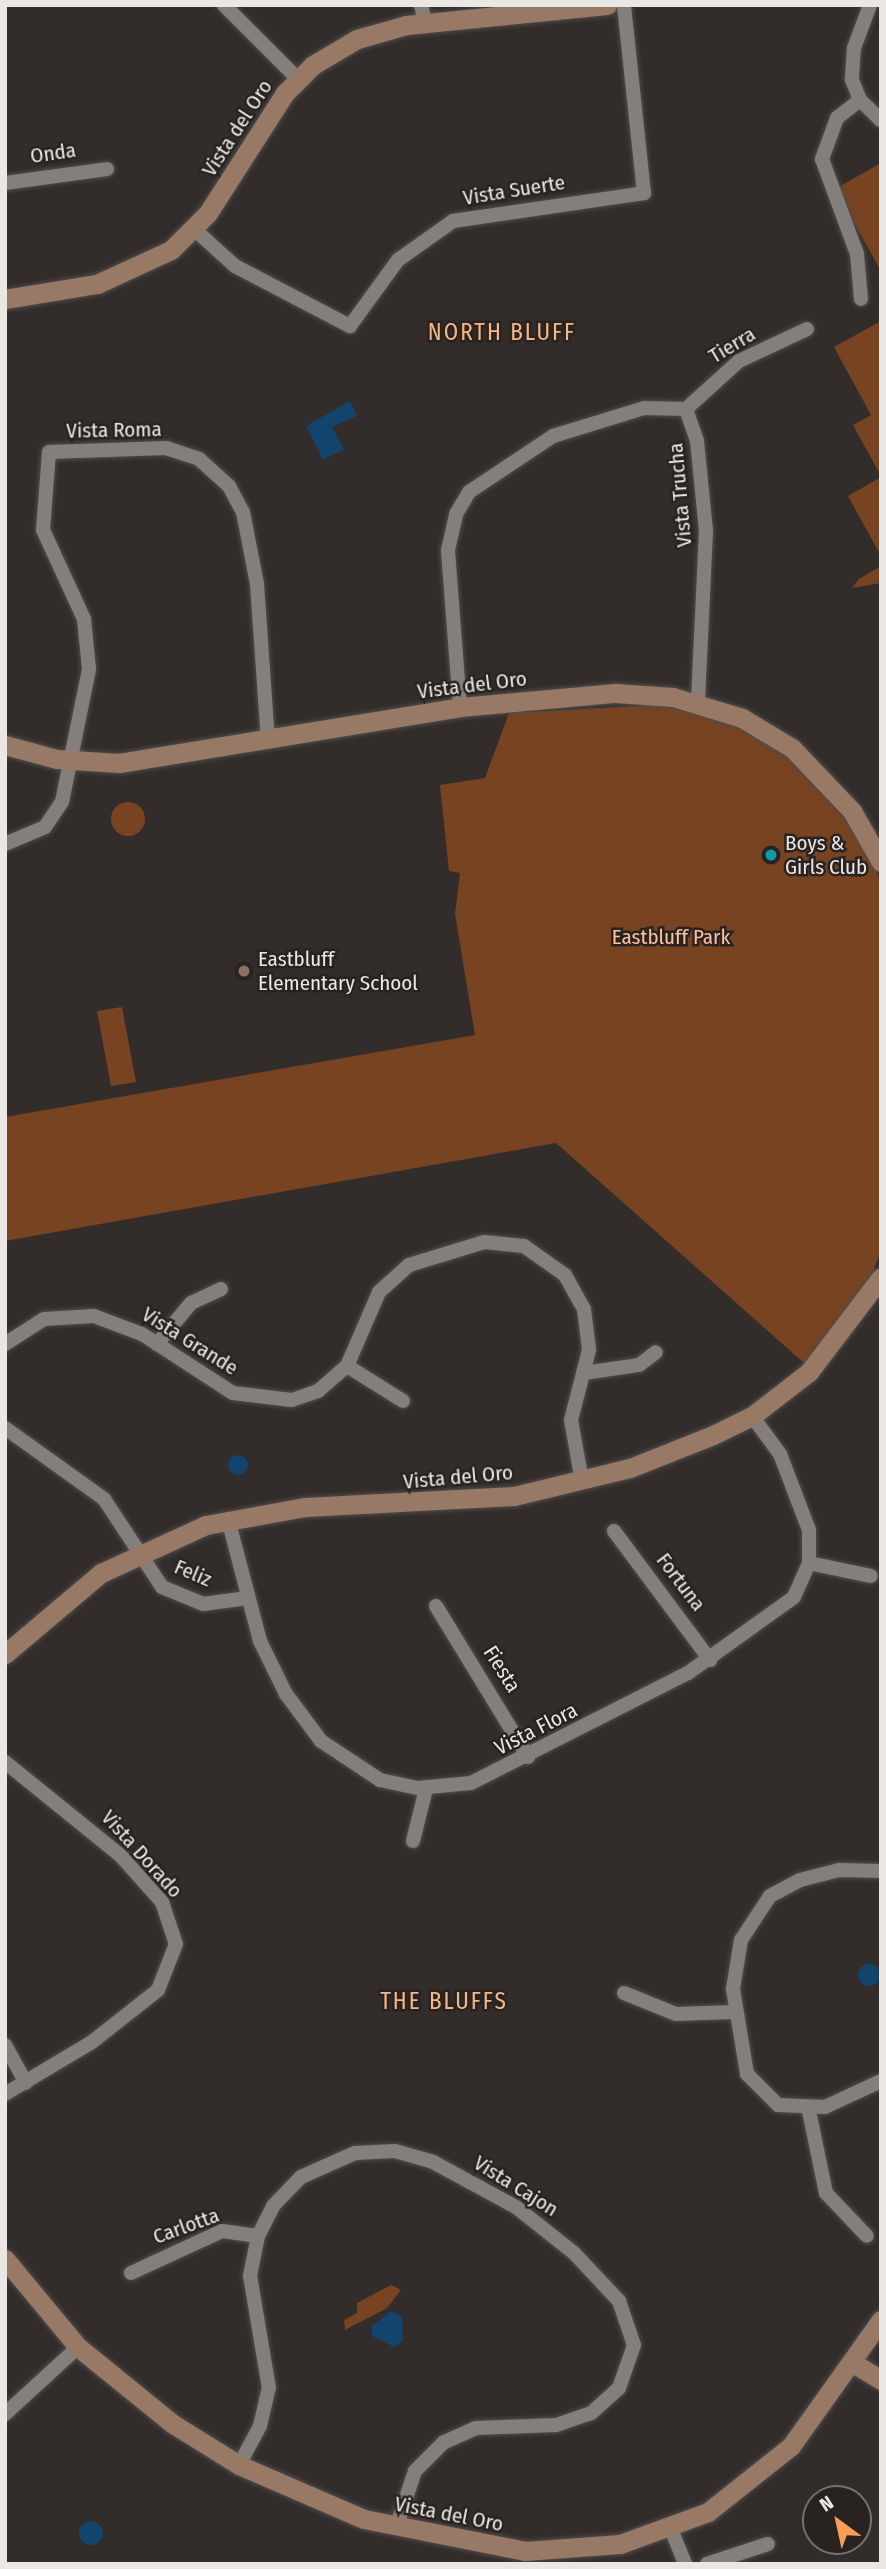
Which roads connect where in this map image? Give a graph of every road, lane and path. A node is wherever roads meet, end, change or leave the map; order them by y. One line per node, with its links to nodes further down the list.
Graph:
1 (224, 5): 6 (street)
2 (607, 5): 5 (street, Vista del Oro)
3 (624, 5): 11 (street, Vista Suerte)
4 (870, 5): 7 (street)
5 (423, 14): 6 (street, Vista del Oro)
6 (298, 79): 11 (street, Vista del Oro)
7 (860, 100): 8 (street); 13 (street)
8 (881, 120)
9 (107, 169): 10 (street, Onda)
10 (5, 183)
11 (194, 229): 12 (street, Vista del Oro)
12 (5, 299)
13 (861, 299)
14 (807, 329): 15 (street, Tierra)
15 (687, 409): 16 (street, Vista Trucha); 17 (street)
16 (698, 704): 17 (street, Vista del Oro); 22 (street, Vista del Oro)
17 (460, 707): 18 (street, Vista del Oro)
18 (268, 740): 20 (street, Vista del Oro); 20 (street, Vista Roma)
19 (5, 745): 20 (street, Vista del Oro)
20 (73, 761): 21 (street)
21 (5, 844)
22 (881, 862)
23 (881, 1277): 31 (street, Vista del Oro)
24 (221, 1289): 26 (street)
25 (5, 1344): 26 (street, Vista Grande)
26 (157, 1344): 28 (street, Vista Grande)
27 (656, 1352): 29 (street)
28 (347, 1366): 29 (street); 30 (street)
29 (584, 1373): 33 (street)
30 (403, 1401)
31 (752, 1416): 33 (street, Vista del Oro); 37 (street)
32 (5, 1428): 36 (street)
33 (582, 1481): 34 (street, Vista del Oro)
34 (228, 1519): 36 (street, Vista del Oro); 39 (street, Vista Flora)
35 (614, 1531): 42 (street, Fortuna)
36 (136, 1551): 39 (street, Feliz); 41 (street, Vista del Oro)
37 (809, 1563): 38 (street); 42 (street, Vista Flora)
38 (872, 1576)
39 (248, 1598): 45 (street, Vista Flora)
40 (436, 1606): 43 (street, Fiesta)
41 (5, 1654)
42 (710, 1660): 43 (street, Vista Flora)
43 (528, 1757): 45 (street, Vista Flora)
44 (5, 1762): 52 (street, Vista Dorado)
45 (426, 1789): 46 (street)
46 (413, 1841)
47 (881, 1871): 49 (street)
48 (624, 1993): 49 (street)
49 (733, 2012): 54 (street)
50 (5, 2045): 52 (street)
51 (881, 2081): 54 (street)
52 (26, 2083): 53 (street, Vista Dorado)
53 (5, 2094)
54 (808, 2111): 56 (street)
55 (258, 2236): 58 (street, Carlotta); 64 (street, Vista Cajon); 65 (street, Vista Cajon)
56 (867, 2236)
57 (5, 2259): 60 (street, Vista del Oro)
58 (131, 2273)
59 (881, 2320): 61 (street, Vista del Oro)
60 (78, 2347): 63 (street); 64 (street, Vista del Oro)
61 (853, 2363): 62 (street); 66 (street, Vista del Oro)
62 (881, 2380)
63 (5, 2414)
64 (239, 2465): 65 (street, Vista del Oro)
65 (396, 2528): 66 (street, Vista del Oro)
66 (671, 2529): 68 (street)
67 (768, 2544): 69 (street)
68 (685, 2564)
69 (707, 2564)

